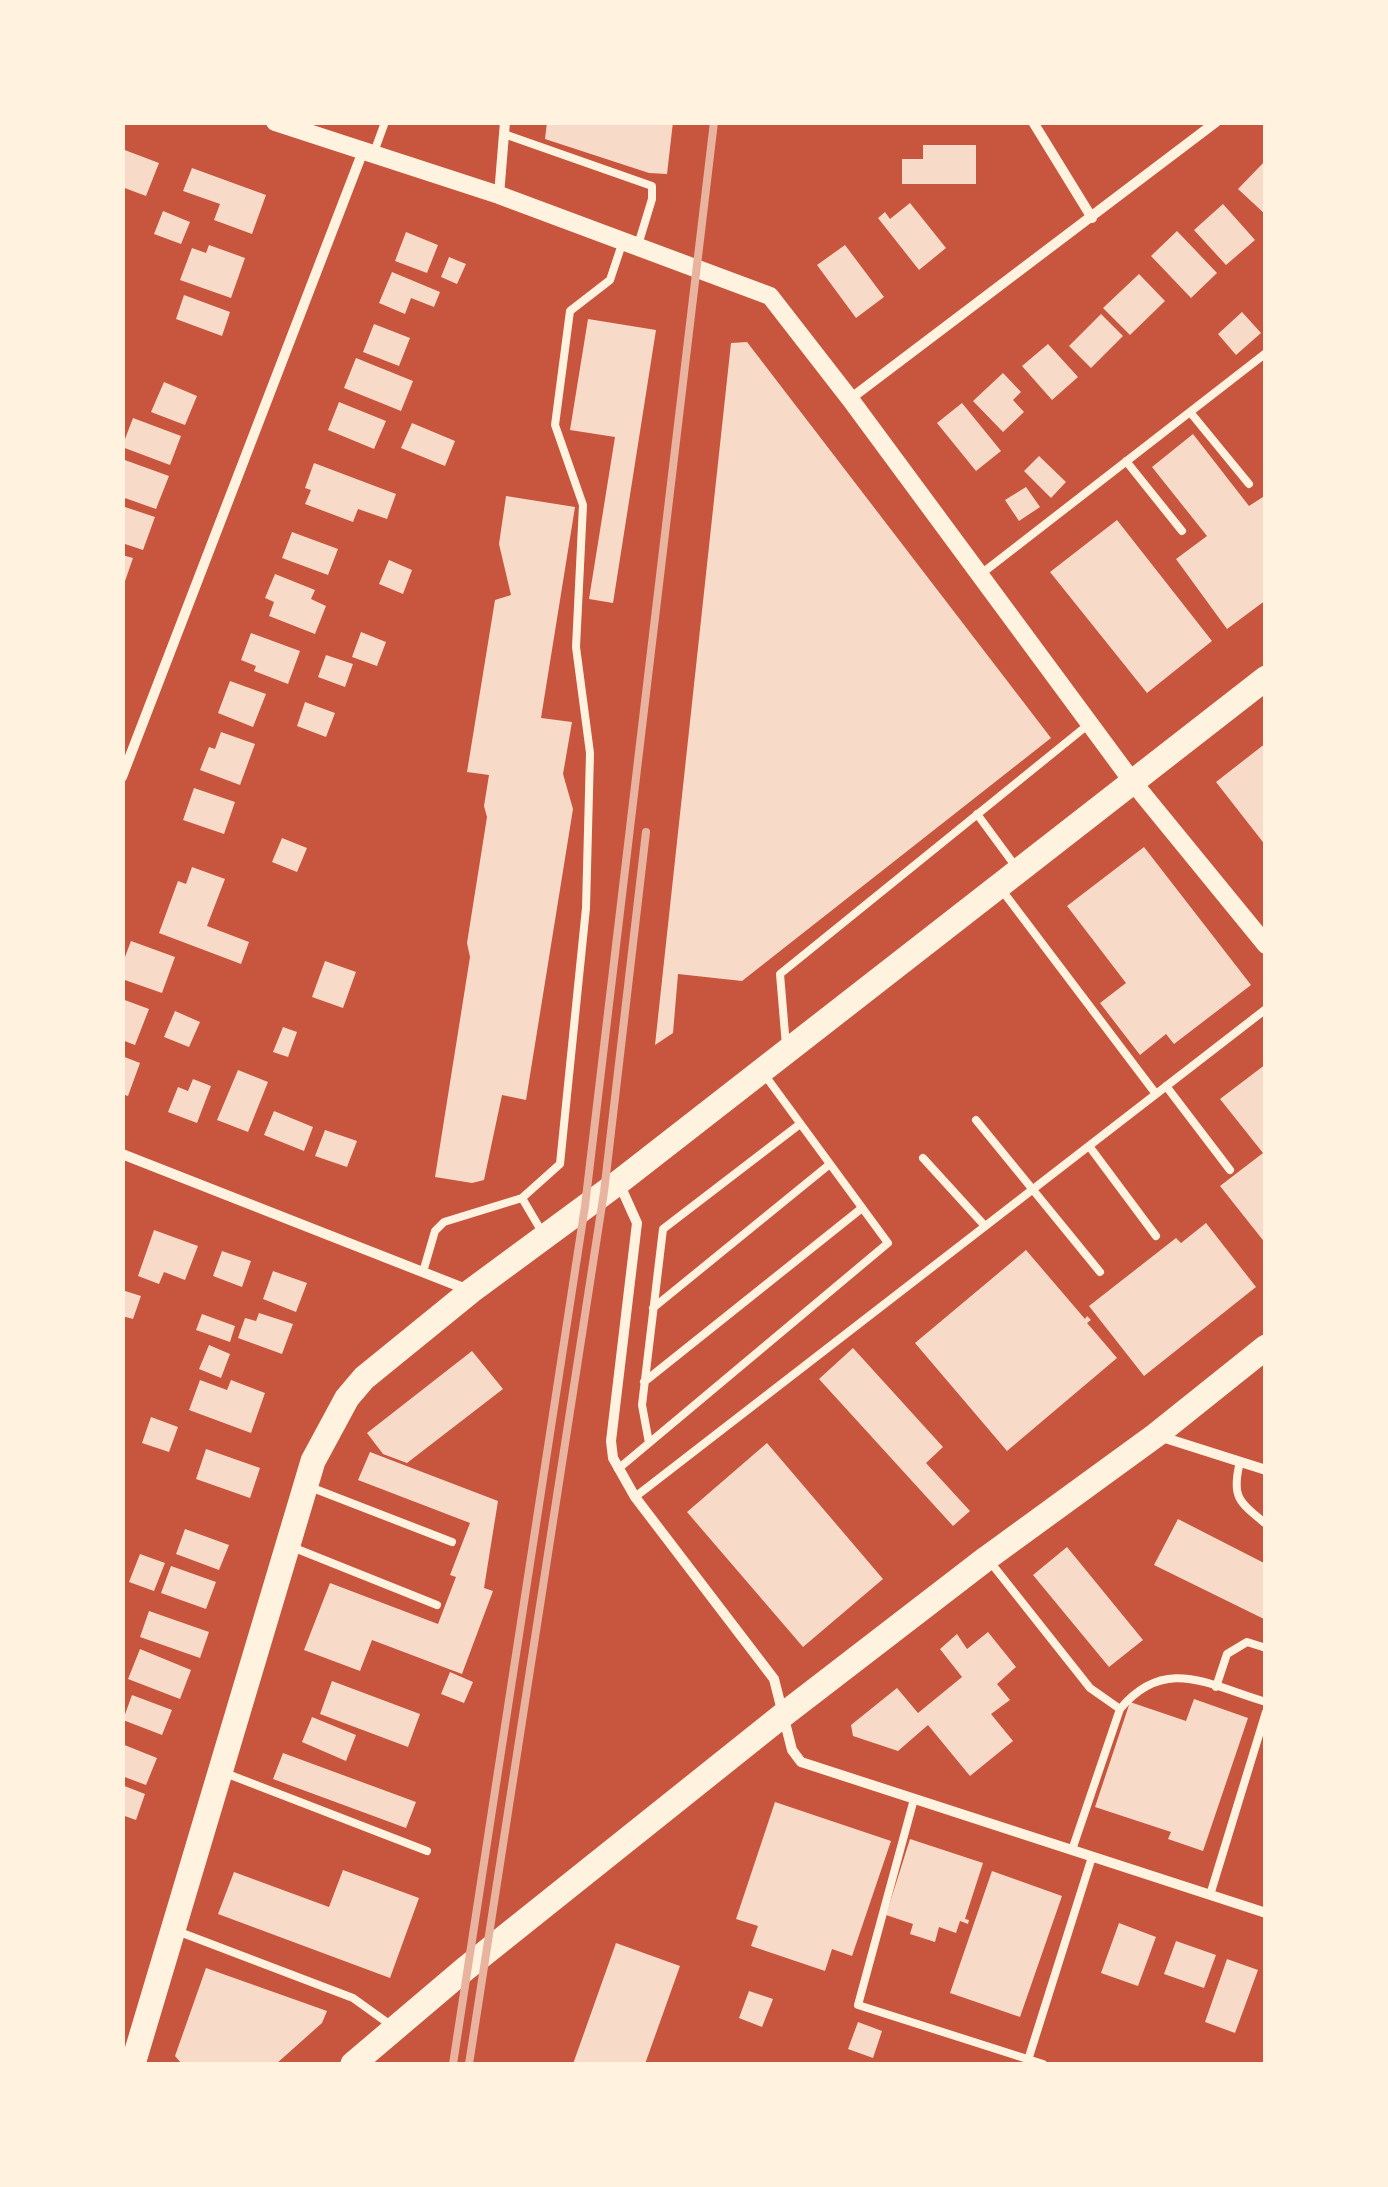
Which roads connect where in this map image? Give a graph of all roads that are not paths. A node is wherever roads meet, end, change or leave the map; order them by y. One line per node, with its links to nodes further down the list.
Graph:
1 (275, 122): 5 (street)
2 (385, 122): 7 (lane)
3 (1033, 122): 9 (street)
4 (1216, 122): 9 (street)
5 (304, 127): 7 (street)
6 (505, 128): 8 (street); 10 (lane)
7 (368, 153): 8 (street); 20 (street)
8 (499, 195): 10 (street)
9 (1092, 218): 12 (street)
10 (631, 243): 12 (street); 39 (lane)
11 (1266, 353): 13 (lane)
12 (850, 399): 17 (street)
13 (1190, 412): 14 (lane); 15 (lane)
14 (1126, 461): 16 (lane); 17 (lane)
15 (1249, 484)
16 (1182, 531)
17 (980, 575): 19 (street)
18 (1266, 678): 21 (main road)
19 (1089, 724): 21 (street); 22 (lane)
20 (122, 777)
21 (1132, 781): 23 (main road); 24 (street)
22 (977, 814): 23 (lane); 26 (lane)
23 (1008, 878): 26 (main road); 29 (lane)
24 (1266, 945)
25 (1266, 1009): 28 (lane)
26 (787, 1050): 27 (main road)
27 (761, 1070): 31 (lane); 37 (main road)
28 (1166, 1086): 29 (lane); 36 (lane)
29 (1156, 1094): 32 (lane)
30 (976, 1120): 38 (lane)
31 (800, 1124): 35 (lane); 47 (lane)
32 (1089, 1146): 38 (lane); 43 (lane)
33 (122, 1154): 44 (street)
34 (923, 1158): 41 (lane)
35 (830, 1164): 40 (lane); 47 (lane)
36 (1230, 1170)
37 (619, 1182): 42 (main road); 53 (street)
38 (1031, 1191): 41 (lane); 45 (lane)
39 (522, 1198): 42 (lane); 44 (lane)
40 (862, 1208): 49 (lane); 51 (lane)
41 (984, 1226): 56 (lane)
42 (545, 1236): 46 (main road)
43 (1156, 1236)
44 (422, 1272): 46 (street)
45 (1100, 1272)
46 (471, 1291): 55 (main road)
47 (653, 1308): 49 (lane)
48 (1266, 1347): 50 (main road)
49 (644, 1382): 51 (lane)
50 (1156, 1435): 52 (street); 60 (main road)
51 (649, 1444): 53 (lane)
52 (1240, 1462): 54 (street); 57 (lane)
53 (618, 1469): 56 (street)
54 (1266, 1470)
55 (306, 1486): 58 (lane); 59 (main road)
56 (635, 1496): 67 (street)
57 (1266, 1524)
58 (452, 1542)
59 (288, 1546): 61 (lane); 68 (main road)
60 (987, 1558): 65 (lane); 67 (main road)
61 (438, 1604)
62 (1266, 1648): 63 (lane)
63 (1216, 1687): 64 (lane); 65 (lane)
64 (1266, 1702)
65 (1120, 1709): 71 (lane)
66 (1266, 1712): 73 (lane)
67 (783, 1715): 69 (street); 76 (main road)
68 (220, 1772): 70 (lane); 75 (main road)
69 (914, 1799): 71 (street); 77 (lane)
70 (426, 1850)
71 (1072, 1850): 72 (street)
72 (1092, 1857): 73 (street); 77 (lane)
73 (1210, 1895): 74 (street)
74 (1266, 1913)
75 (174, 1930): 76 (lane); 79 (main road)
76 (396, 2028): 78 (main road)
77 (1028, 2060): 80 (lane)
78 (359, 2063)
79 (134, 2064)
80 (1043, 2064)

